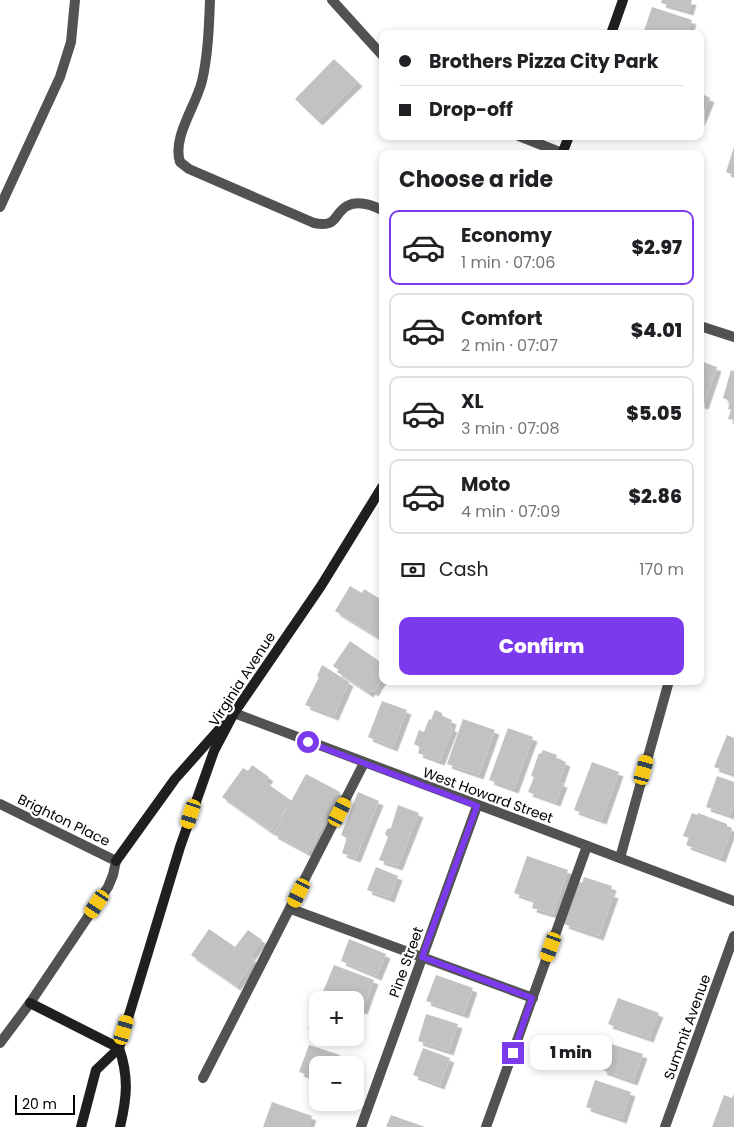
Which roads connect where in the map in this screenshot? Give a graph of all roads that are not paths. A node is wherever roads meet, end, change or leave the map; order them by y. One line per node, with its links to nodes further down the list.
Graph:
1 (75, 0): 9 (street)
2 (210, 0): 10 (street)
3 (332, 0): 6 (street)
4 (623, 0): 5 (main road)
5 (612, 30)
6 (379, 52)
7 (529, 140): 8 (street)
8 (552, 150)
9 (0, 207)
10 (379, 208)
11 (704, 327): 12 (street)
12 (734, 337)
13 (379, 492): 15 (main road, Virginia Avenue)
14 (668, 685): 20 (street)
15 (234, 713): 16 (street, West Howard Street); 21 (main road); 29 (main road, Virginia Avenue)
16 (364, 763): 18 (street, West Howard Street); 23 (street)
17 (0, 804): 21 (street, Brighton Place)
18 (477, 806): 19 (street, West Howard Street); 25 (street, Pine Street)
19 (588, 846): 20 (street, West Howard Street); 26 (street)
20 (620, 858): 22 (street, West Howard Street)
21 (116, 861): 27 (street)
22 (734, 901)
23 (290, 909): 25 (street); 30 (street)
24 (734, 936): 35 (street, Summit Avenue)
25 (422, 957): 26 (street); 33 (street, Pine Street)
26 (532, 998): 34 (street)
27 (30, 1003): 28 (street); 29 (main road)
28 (0, 1044)
29 (119, 1048): 31 (main road, Virginia Avenue); 32 (main road)
30 (204, 1078)
31 (81, 1127)
32 (120, 1127)
33 (361, 1127)
34 (486, 1127)
35 (665, 1127)

